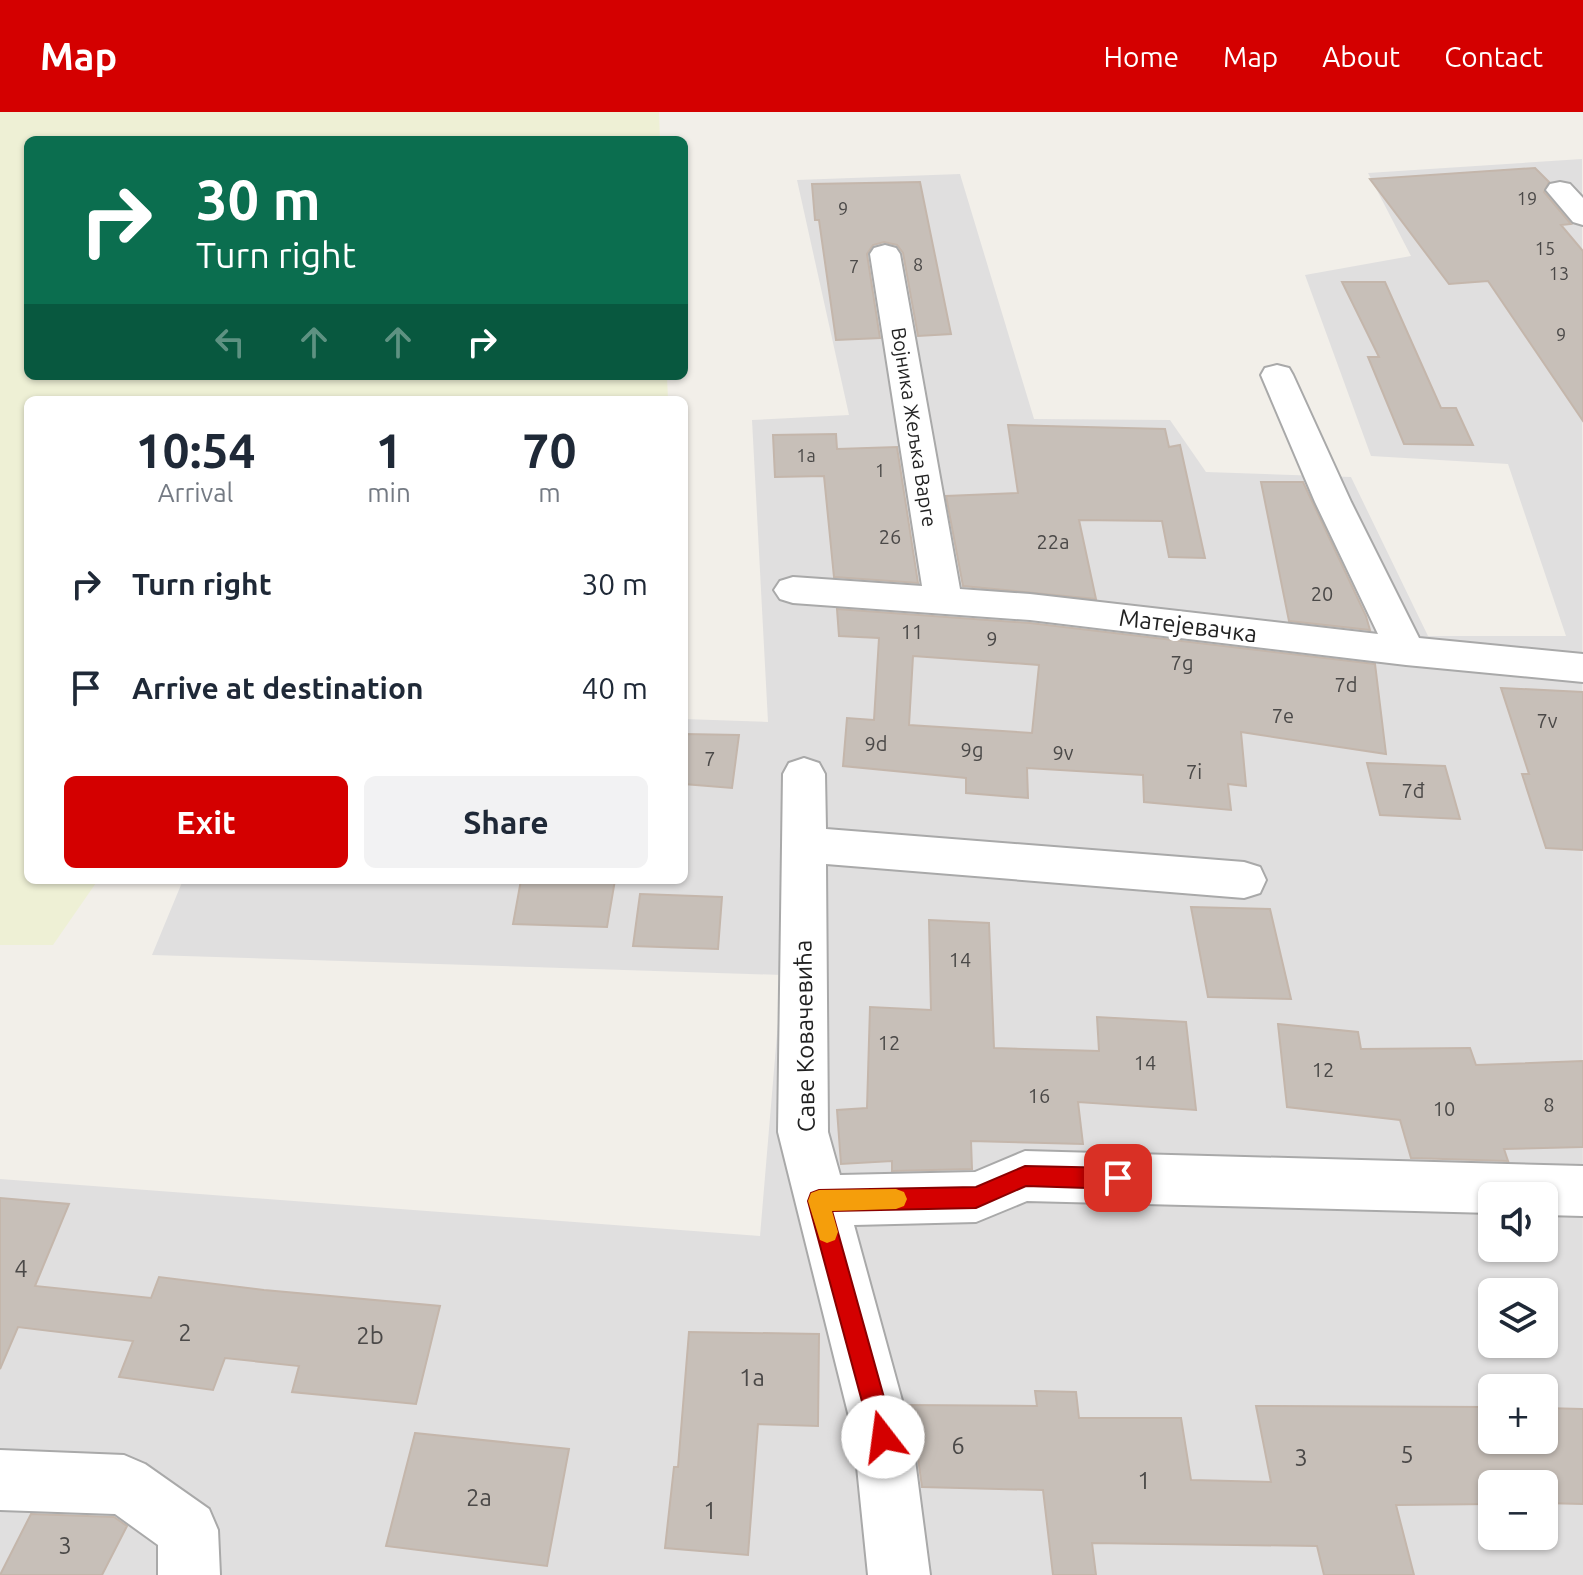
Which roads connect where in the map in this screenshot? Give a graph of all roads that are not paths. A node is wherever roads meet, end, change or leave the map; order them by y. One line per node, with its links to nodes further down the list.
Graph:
1 (1560, 190): 2 (street)
2 (1583, 216)
3 (885, 254): 6 (street, Војника Жељка Варге)
4 (1277, 375): 7 (street)
5 (793, 590): 6 (street, Матејевачка)
6 (943, 601): 7 (street, Матејевачка)
7 (1406, 651): 8 (street, Матејевачка)
8 (1583, 668)
9 (804, 774): 10 (street, Саве Ковачевића)
10 (804, 845): 11 (street); 13 (street, Саве Ковачевића)
11 (1244, 880)
12 (1583, 1191): 13 (street)
13 (819, 1201): 16 (street, Саве Ковачевића)
14 (0, 1480): 15 (street)
15 (189, 1575)
16 (899, 1575)

